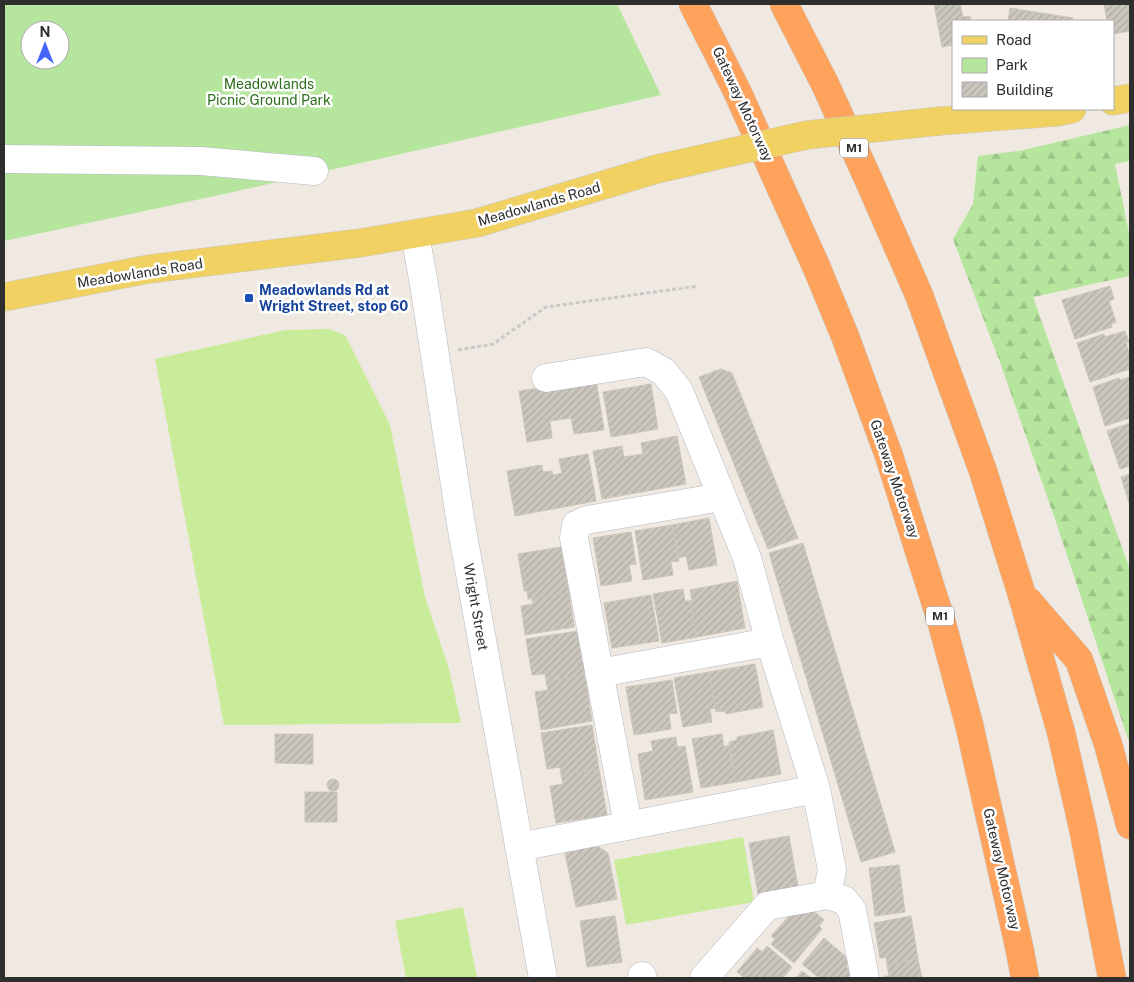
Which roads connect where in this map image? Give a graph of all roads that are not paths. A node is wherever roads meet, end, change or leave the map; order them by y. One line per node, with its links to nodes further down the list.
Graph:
1 (694, 4): 23 (highway, Gateway Motorway / M1)
2 (784, 4): 12 (highway, M1)
3 (1130, 98): 4 (main road)
4 (1114, 101)
5 (1067, 110): 8 (main road, Meadowlands Road, bridge)
6 (4, 159): 7 (street)
7 (314, 170)
8 (415, 235): 9 (main road, Meadowlands Road); 18 (street, Wright Street)
9 (4, 297)
10 (546, 378): 11 (street)
11 (720, 496): 13 (street); 14 (street)
12 (1022, 595): 17 (highway); 24 (highway, M1)
13 (770, 642): 14 (street); 15 (street)
14 (600, 673): 16 (street)
15 (816, 789): 16 (street); 19 (street)
16 (628, 825): 18 (street)
17 (1130, 825)
18 (519, 846): 20 (street, Wright Street)
19 (827, 895): 21 (street); 22 (street)
20 (543, 978)
21 (704, 978)
22 (865, 978)
23 (1025, 978)
24 (1112, 978)

